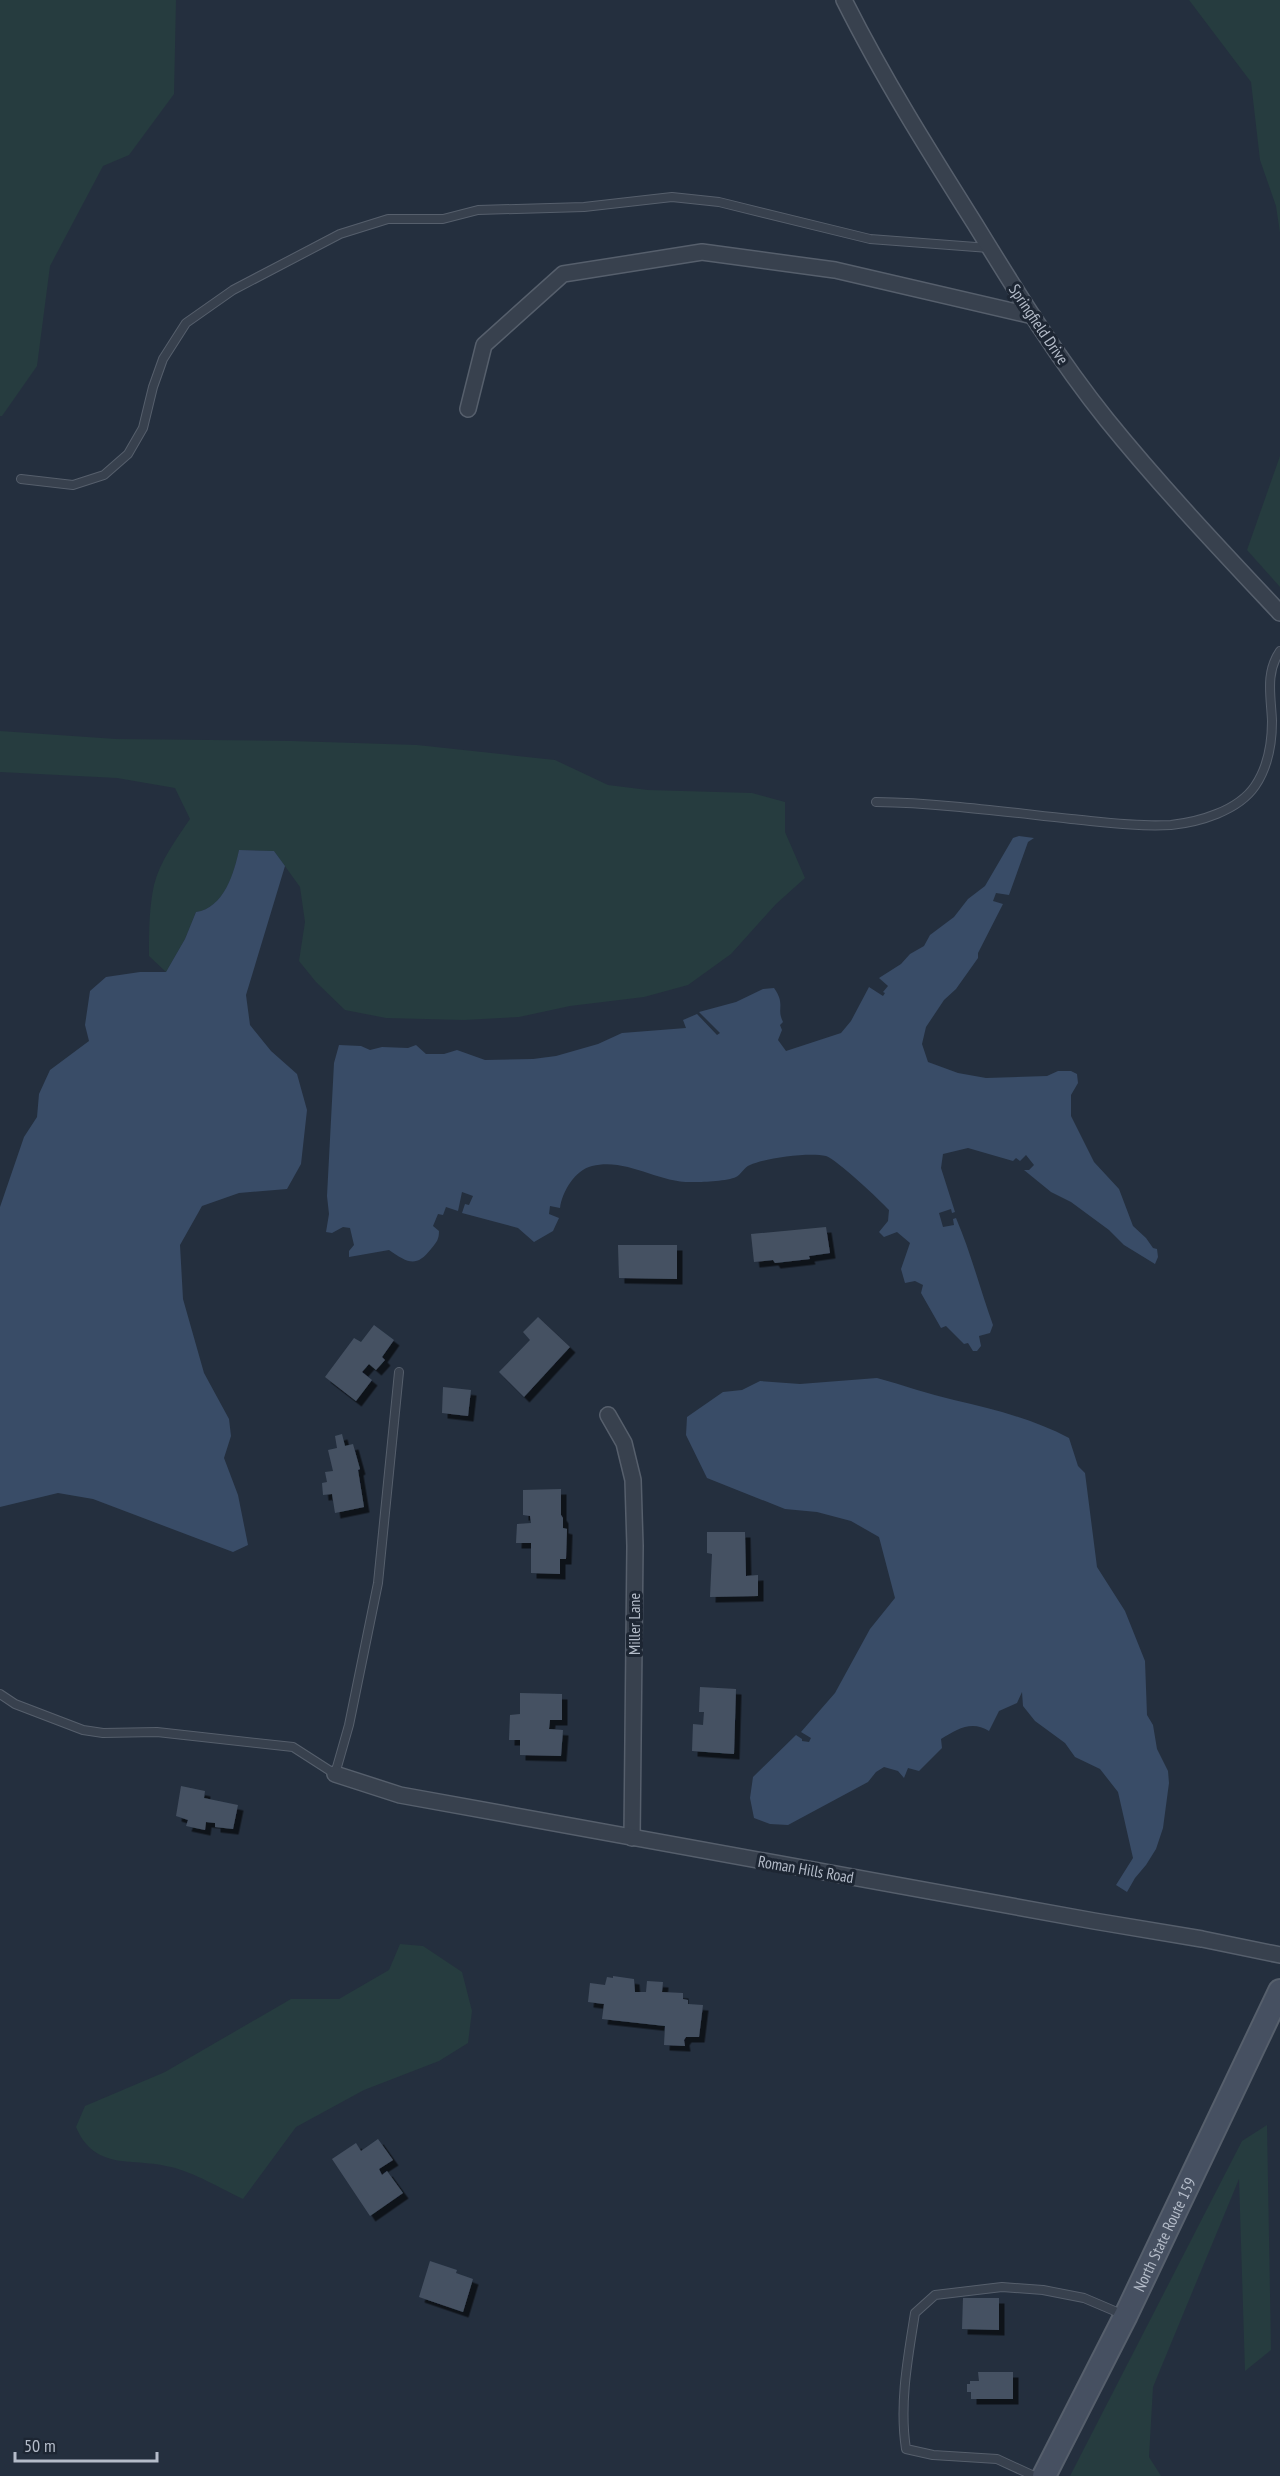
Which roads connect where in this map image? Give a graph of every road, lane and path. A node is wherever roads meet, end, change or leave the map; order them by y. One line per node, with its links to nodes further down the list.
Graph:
1 (844, 0): 2 (street, Springfield Drive)
2 (989, 248): 3 (street, Springfield Drive); 5 (lane)
3 (1033, 316): 4 (street); 6 (street, Springfield Drive)
4 (468, 409)
5 (21, 479)
6 (1280, 613)
7 (1280, 651): 8 (lane)
8 (876, 802)
9 (399, 1372): 12 (lane)
10 (608, 1415): 13 (street, Miller Lane)
11 (0, 1694): 12 (lane)
12 (335, 1774): 13 (street, Roman Hills Road)
13 (632, 1838): 14 (street, Roman Hills Road)
14 (1280, 1955)
15 (1280, 1991): 16 (main road, North State Route 159)
16 (1126, 2315): 17 (lane); 18 (main road, North State Route 159)
17 (1034, 2476)
18 (1044, 2476)

